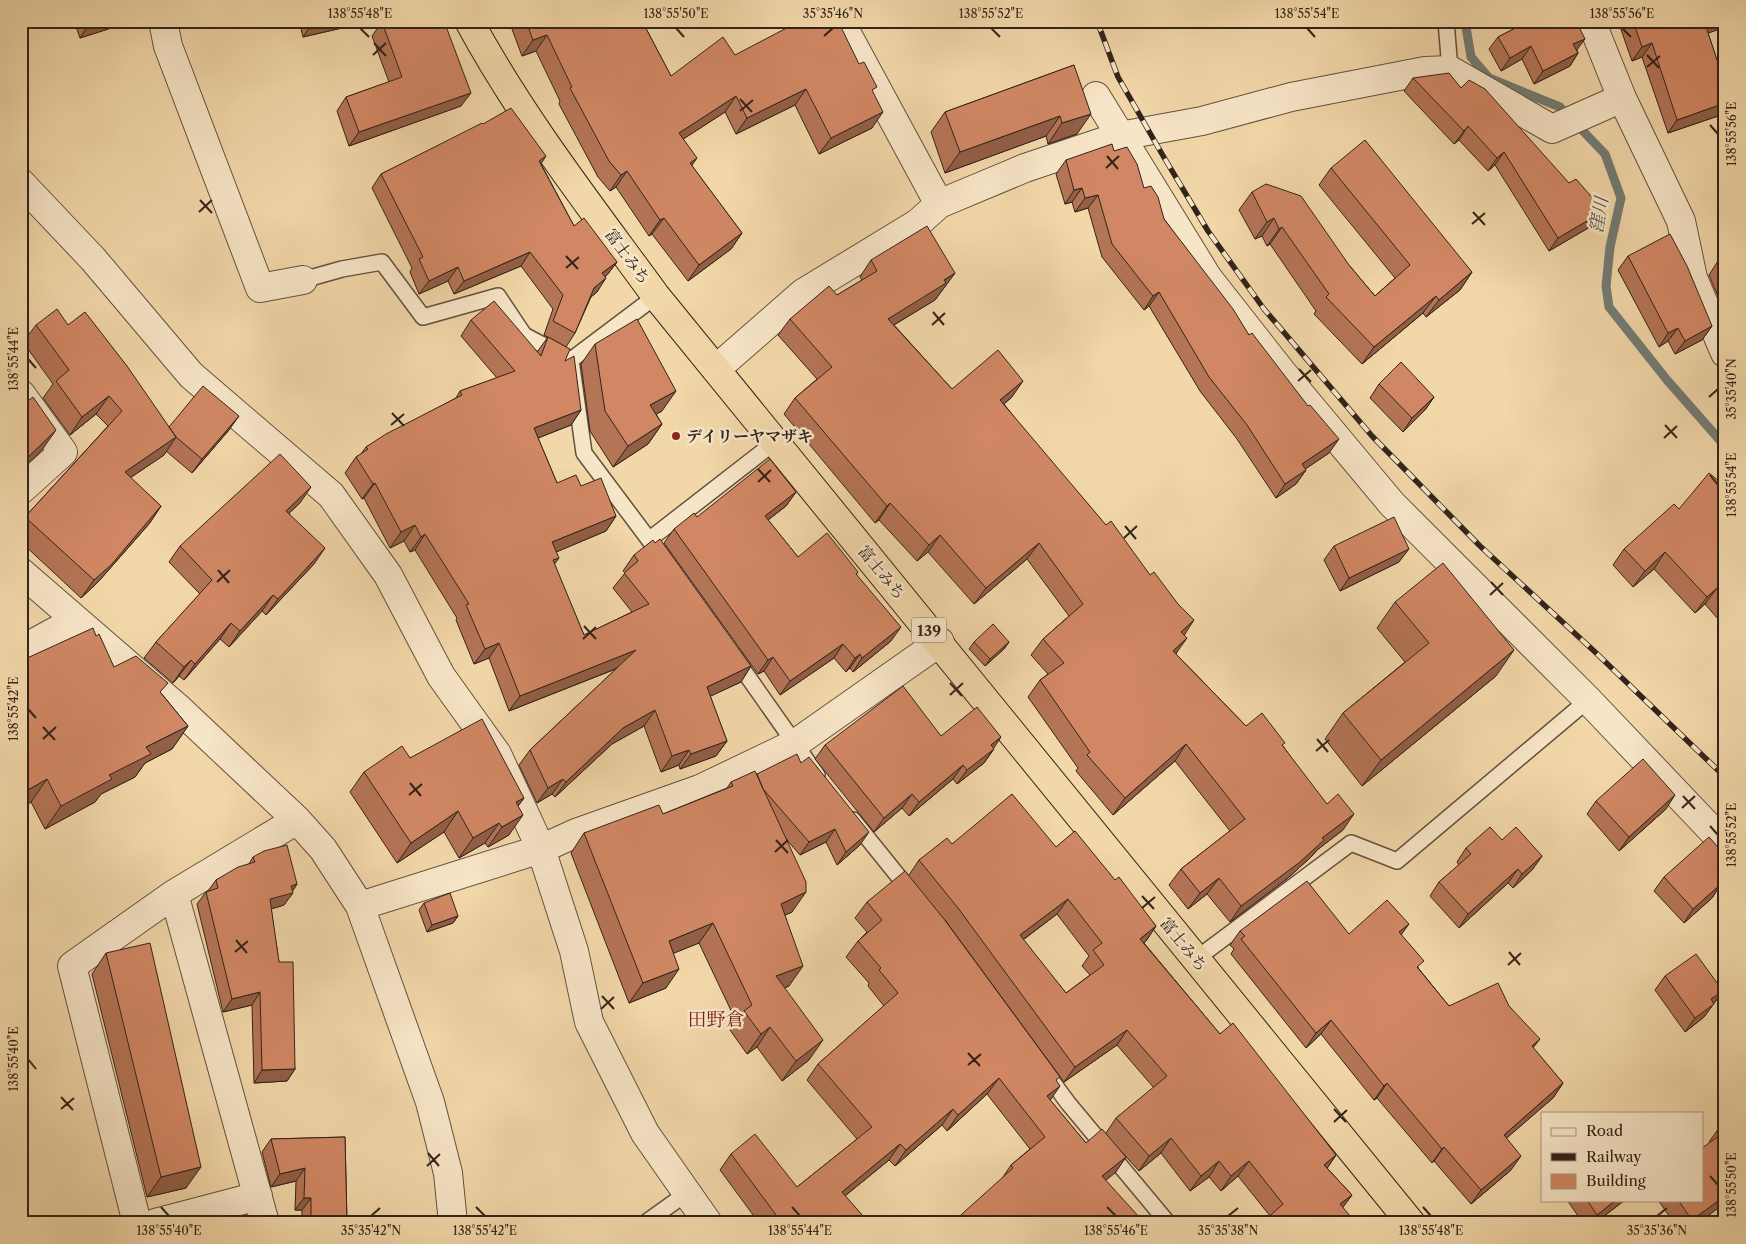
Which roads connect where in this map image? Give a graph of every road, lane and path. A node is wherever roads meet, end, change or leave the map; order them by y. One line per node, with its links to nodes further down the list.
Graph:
1 (163, 21): 12 (street)
2 (469, 21): 13 (highway, 富士みち / 139)
3 (840, 21): 11 (street)
4 (1446, 21): 6 (lane)
5 (1591, 21): 8 (street)
6 (1450, 70): 8 (street); 9 (street)
7 (1096, 96): 9 (street)
8 (1622, 98): 14 (street)
9 (1120, 136): 11 (street); 27 (street)
10 (21, 183): 33 (street)
11 (939, 204): 16 (street)
12 (303, 280): 15 (lane)
13 (656, 296): 15 (lane); 16 (highway, 富士みち / 139)
14 (1725, 353)
15 (571, 360): 20 (lane)
16 (716, 369): 18 (highway, 富士みち / 139)
17 (21, 394): 19 (street)
18 (775, 442): 20 (lane); 25 (highway, 富士みち / 139)
19 (21, 490)
20 (650, 539): 21 (lane)
21 (672, 571)
22 (21, 572): 23 (street)
23 (76, 620): 26 (street); 31 (street)
24 (723, 641): 28 (lane)
25 (940, 642): 28 (street); 37 (highway, 富士みち / 139)
26 (21, 650)
27 (1588, 700): 32 (street); 37 (lane)
28 (796, 743): 29 (lane); 33 (street)
29 (829, 790)
30 (841, 806): 36 (lane)
31 (297, 820): 34 (street); 35 (street)
32 (1725, 844)
33 (542, 849): 35 (street); 39 (street)
34 (174, 894): 40 (street); 41 (street)
35 (360, 906): 44 (street)
36 (922, 906)
37 (1196, 959): 48 (highway, 富士みち / 139)
38 (1039, 1063): 47 (lane)
39 (687, 1193): 45 (lane); 46 (street)
40 (258, 1196): 42 (street); 43 (street)
41 (137, 1223)
42 (155, 1223)
43 (265, 1223)
44 (453, 1223)
45 (645, 1223)
46 (708, 1223)
47 (1168, 1223)
48 (1411, 1223)

